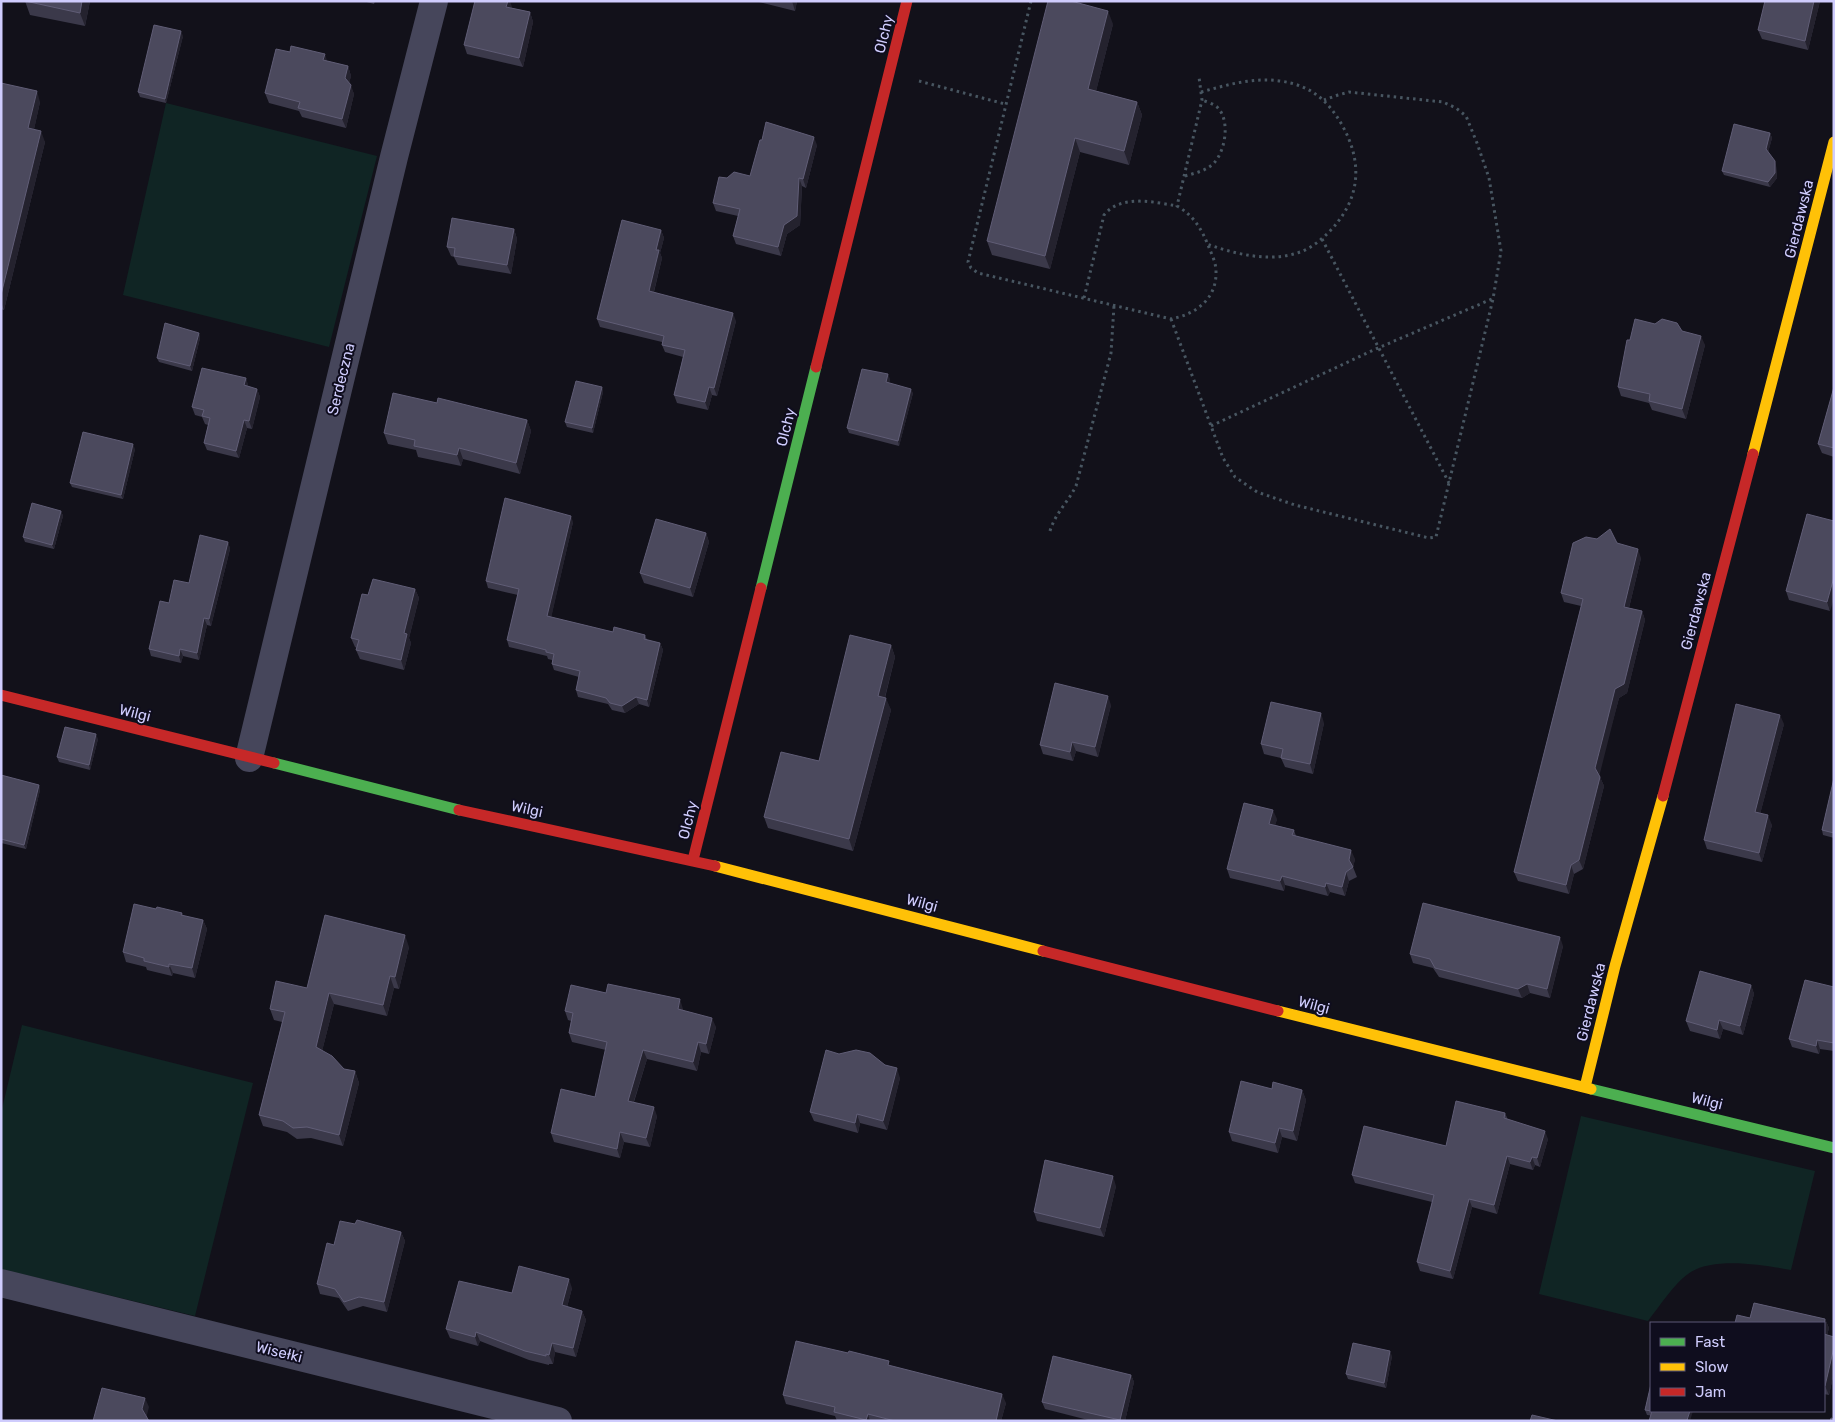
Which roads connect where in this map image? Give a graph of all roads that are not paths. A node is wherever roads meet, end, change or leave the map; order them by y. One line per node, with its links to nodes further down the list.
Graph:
1 (434, 1): 5 (street, Serdeczna)
2 (907, 1): 6 (street, Olchy)
3 (1834, 142): 7 (street, Gierdawska)
4 (1, 695): 5 (street, Wilgi)
5 (249, 758): 6 (street, Wilgi)
6 (693, 860): 7 (street, Wilgi)
7 (1585, 1087): 8 (street, Wilgi)
8 (1834, 1148)
9 (1, 1283): 10 (street, Wisełki)
10 (558, 1421)

